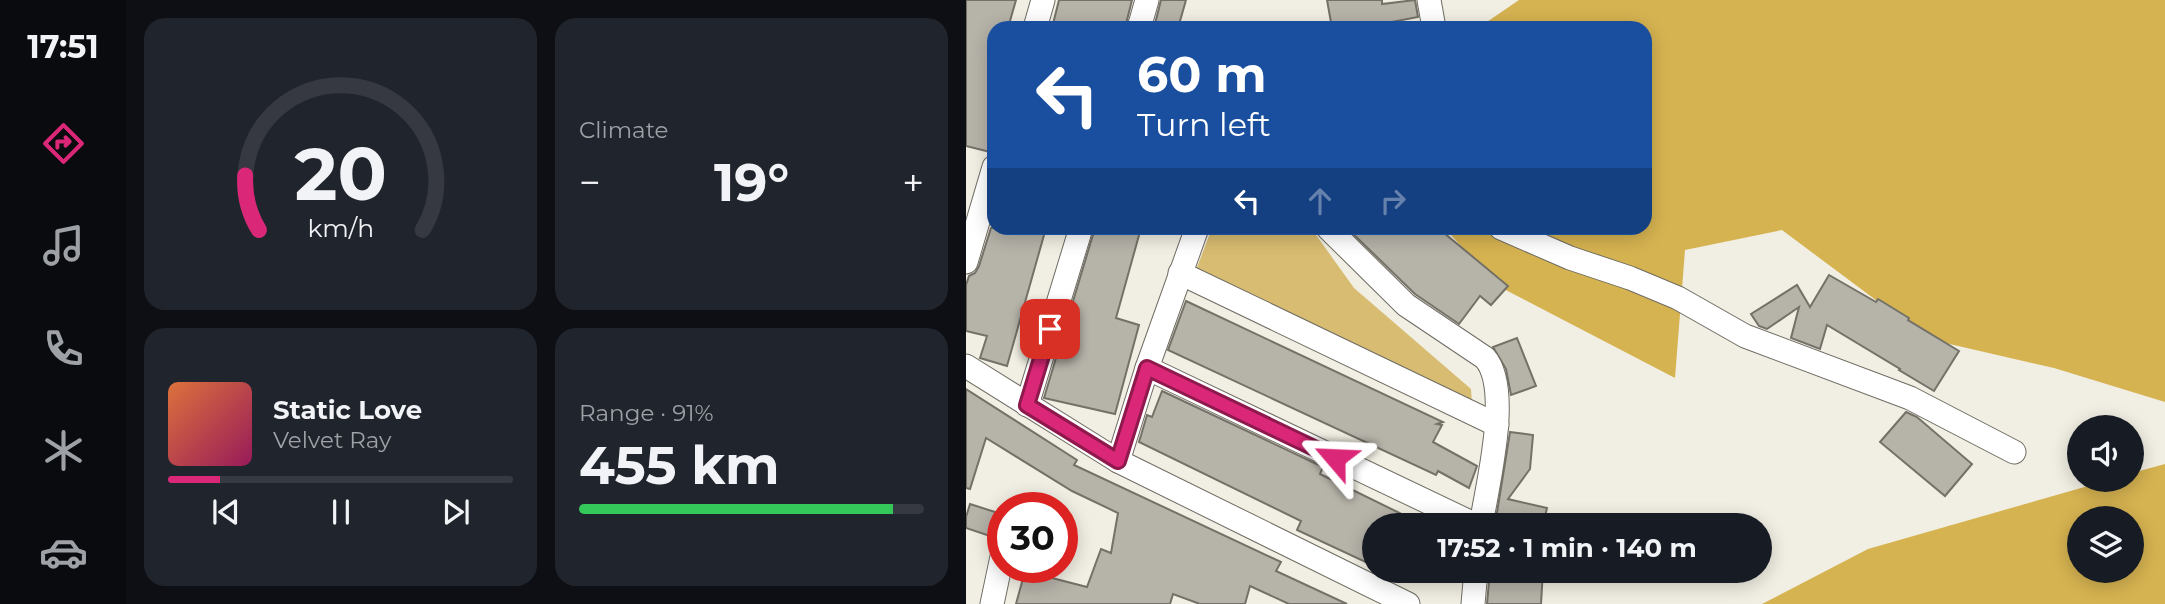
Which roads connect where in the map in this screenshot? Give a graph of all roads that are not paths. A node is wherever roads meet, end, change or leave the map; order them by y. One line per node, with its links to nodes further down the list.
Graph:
1 (1043, 0): 4 (street)
2 (1147, 0): 5 (street)
3 (1429, 0): 6 (street)
4 (1037, 21)
5 (1141, 21)
6 (1433, 21)
7 (987, 191): 12 (street)
8 (1079, 235): 16 (street)
9 (1194, 235): 13 (street)
10 (1335, 235): 17 (street)
11 (1517, 235): 18 (street)
12 (966, 262)
13 (1180, 273): 15 (street); 17 (street)
14 (966, 366): 16 (street)
15 (1147, 368): 19 (street); 20 (street)
16 (1027, 405): 19 (street)
17 (1497, 425): 21 (street)
18 (2014, 452)
19 (1118, 461): 25 (street)
20 (1454, 513)
21 (1481, 513)
22 (996, 583): 24 (street)
23 (1475, 583): 26 (street)
24 (992, 604)
25 (1408, 604)
26 (1473, 604)

